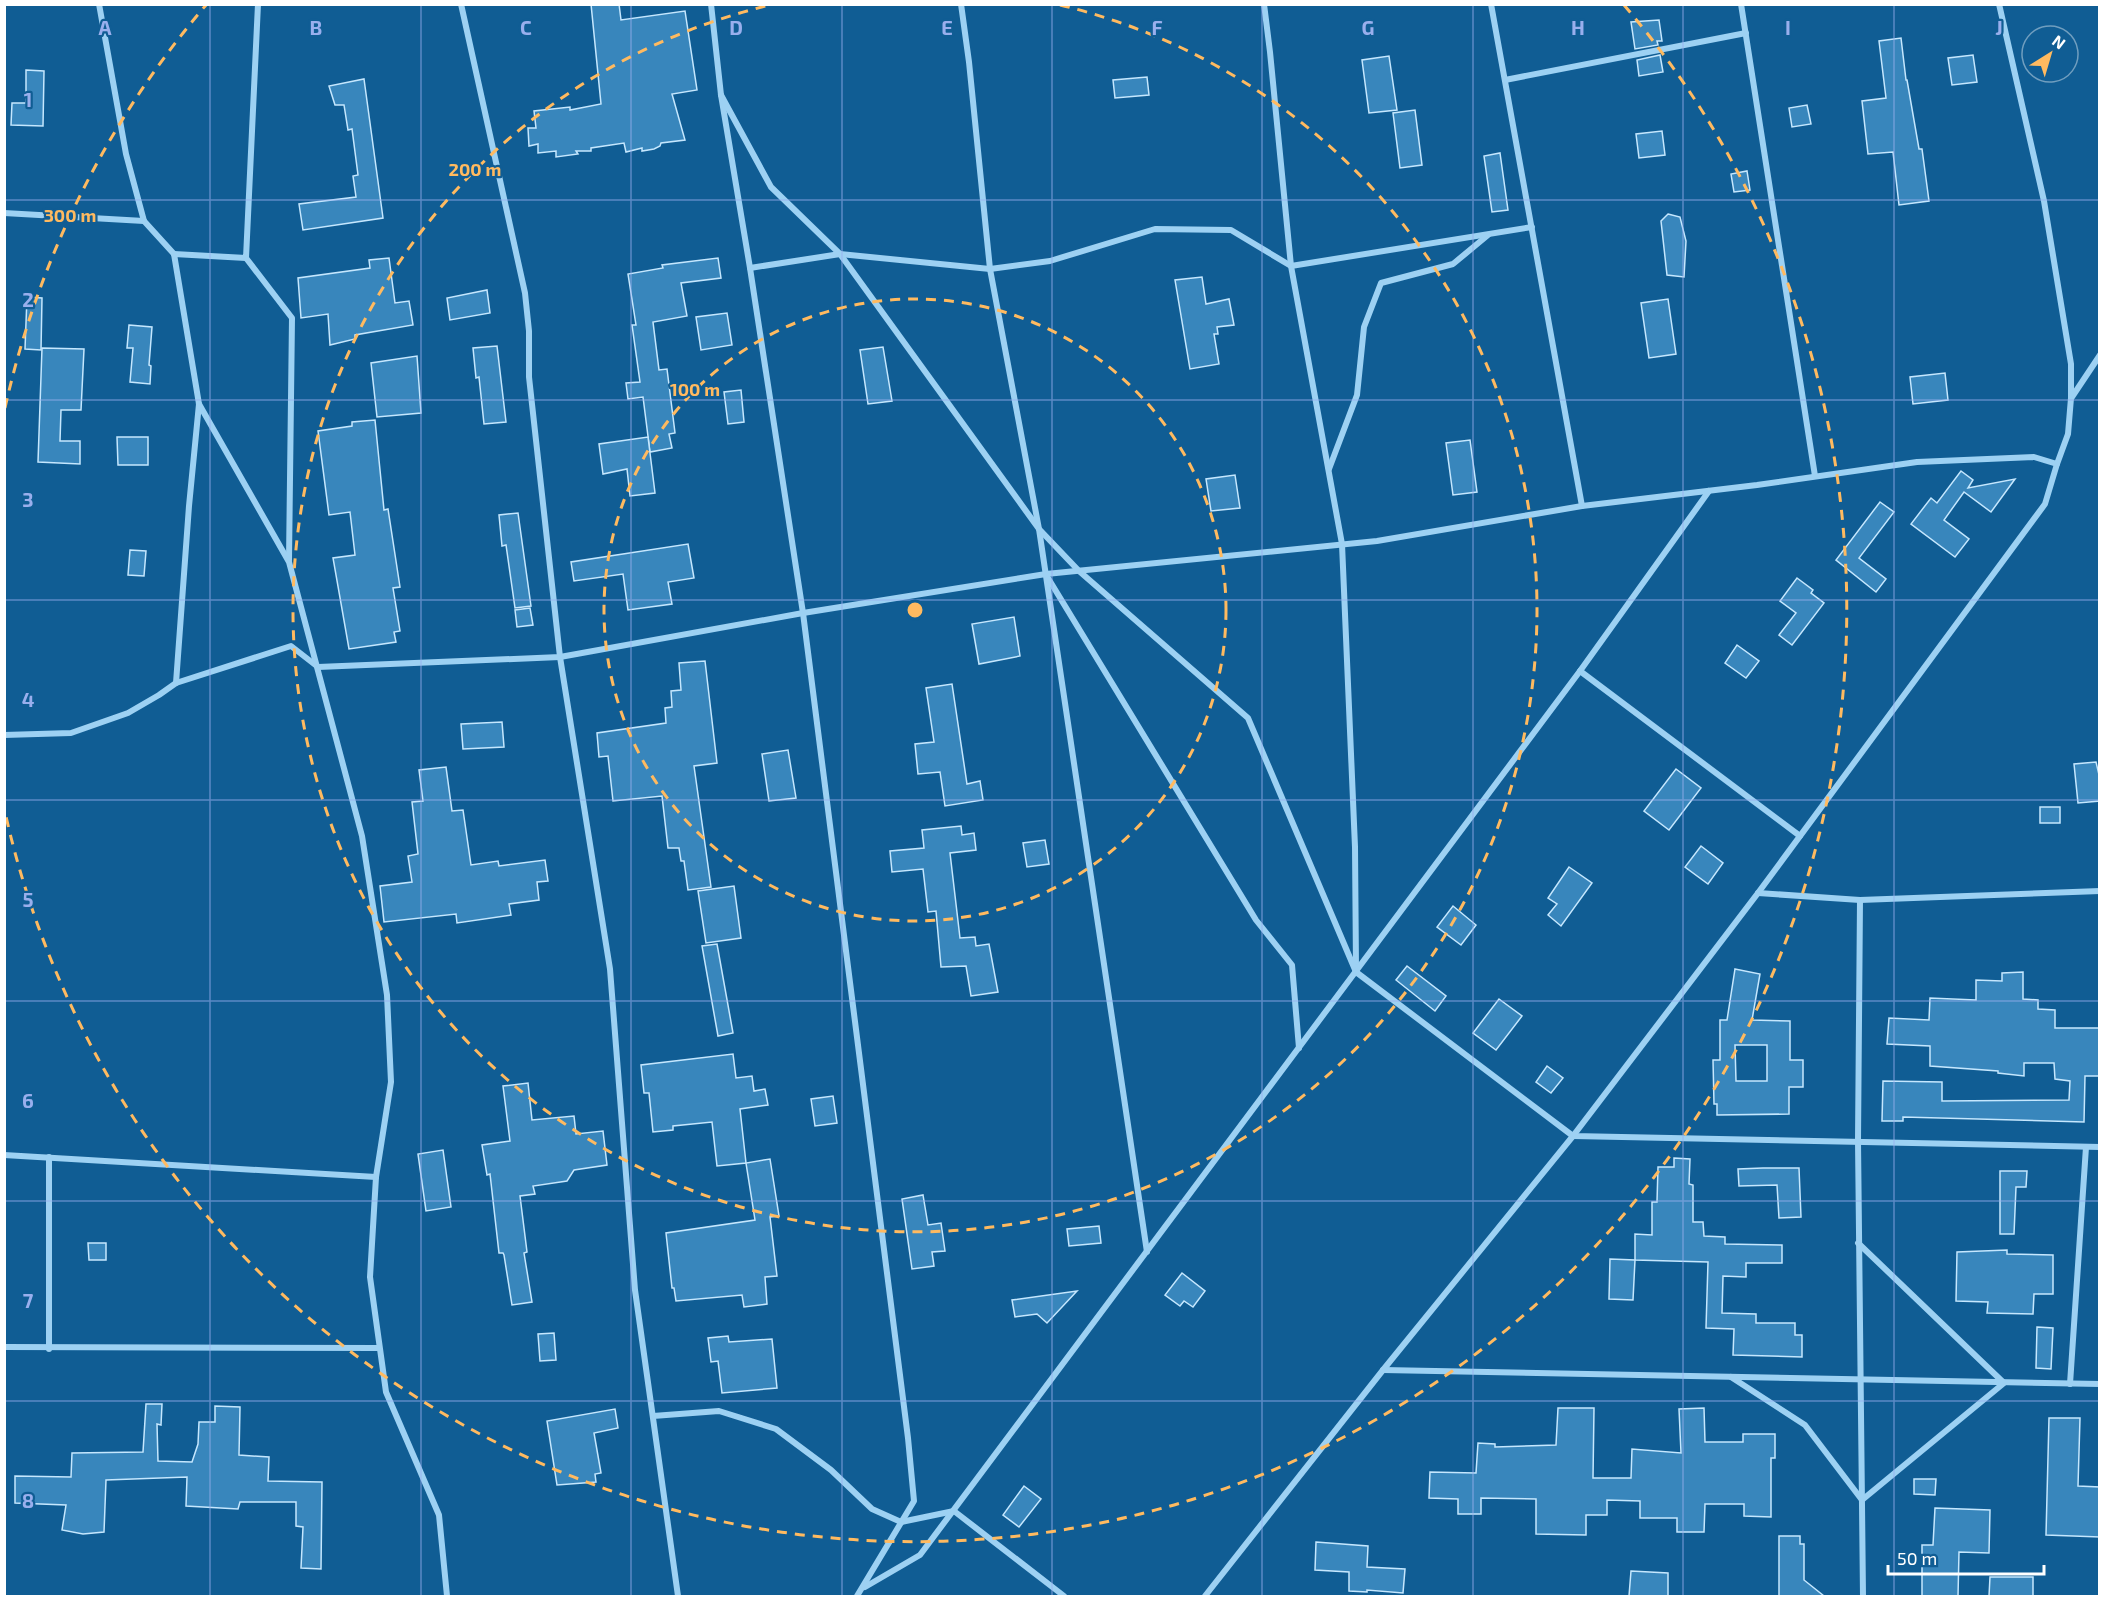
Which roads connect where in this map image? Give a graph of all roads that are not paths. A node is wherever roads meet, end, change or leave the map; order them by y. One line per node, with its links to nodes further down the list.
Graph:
1 (99, 4): 14 (street)
2 (258, 4): 19 (street)
3 (461, 4): 37 (street)
4 (711, 4): 12 (street)
5 (961, 4): 22 (street)
6 (1263, 4): 20 (street)
7 (1491, 4): 11 (street)
8 (1741, 4): 10 (street)
9 (1999, 4): 24 (street)
10 (1746, 33): 11 (street); 28 (street)
11 (1505, 80): 15 (street)
12 (721, 95): 18 (street); 21 (street)
13 (4, 213): 14 (street)
14 (144, 221): 17 (street)
15 (1532, 227): 16 (street); 30 (street)
16 (1489, 235): 20 (street); 27 (street)
17 (174, 254): 19 (street); 25 (street)
18 (840, 254): 21 (street); 22 (street); 31 (street)
19 (246, 258): 33 (street)
20 (1291, 266): 22 (street); 27 (street)
21 (750, 268): 36 (street)
22 (990, 269): 31 (street)
23 (2100, 355): 24 (street)
24 (2071, 398): 26 (street)
25 (199, 404): 33 (street); 40 (street)
26 (2057, 464): 28 (street); 42 (street)
27 (1328, 469): 32 (street)
28 (1815, 476): 29 (street)
29 (1709, 491): 30 (street); 39 (street)
30 (1582, 506): 32 (street)
31 (1039, 529): 34 (street); 35 (street)
32 (1342, 544): 34 (street); 46 (street)
33 (289, 562): 38 (street)
34 (1079, 571): 35 (street); 46 (street)
35 (1046, 574): 36 (street); 47 (street); 56 (street)
36 (803, 613): 37 (street); 69 (street)
37 (560, 657): 38 (street); 66 (street)
38 (318, 668): 40 (street); 54 (street)
39 (1580, 671): 42 (street); 46 (street)
40 (176, 682): 41 (street)
41 (4, 735)
42 (1800, 836): 44 (street)
43 (2100, 891): 45 (street)
44 (1758, 893): 45 (street); 48 (street)
45 (1860, 900): 49 (street)
46 (1356, 972): 47 (street); 48 (street)
47 (1299, 1048): 56 (street)
48 (1573, 1136): 49 (street); 60 (street)
49 (1858, 1141): 50 (street); 55 (street)
50 (2086, 1147): 51 (street); 64 (street)
51 (2100, 1147)
52 (4, 1155): 53 (street)
53 (49, 1157): 54 (street); 59 (street)
54 (376, 1176): 58 (street)
55 (1858, 1243): 62 (street); 63 (street)
56 (1147, 1252): 68 (street)
57 (4, 1347): 59 (street)
58 (379, 1348): 59 (street); 71 (street)
59 (49, 1349)
60 (1383, 1370): 61 (street); 75 (street)
61 (1731, 1376): 62 (street); 67 (street)
62 (1860, 1379): 63 (street); 67 (street)
63 (2004, 1383): 64 (street); 67 (street)
64 (2070, 1384): 65 (street)
65 (2100, 1384)
66 (653, 1416): 69 (street); 72 (street)
67 (1862, 1500): 76 (street)
68 (954, 1510): 69 (street); 70 (street); 74 (street)
69 (902, 1522): 70 (street)
70 (863, 1589): 73 (street)
71 (447, 1596)
72 (678, 1596)
73 (857, 1596)
74 (1064, 1596)
75 (1205, 1596)
76 (1863, 1596)

